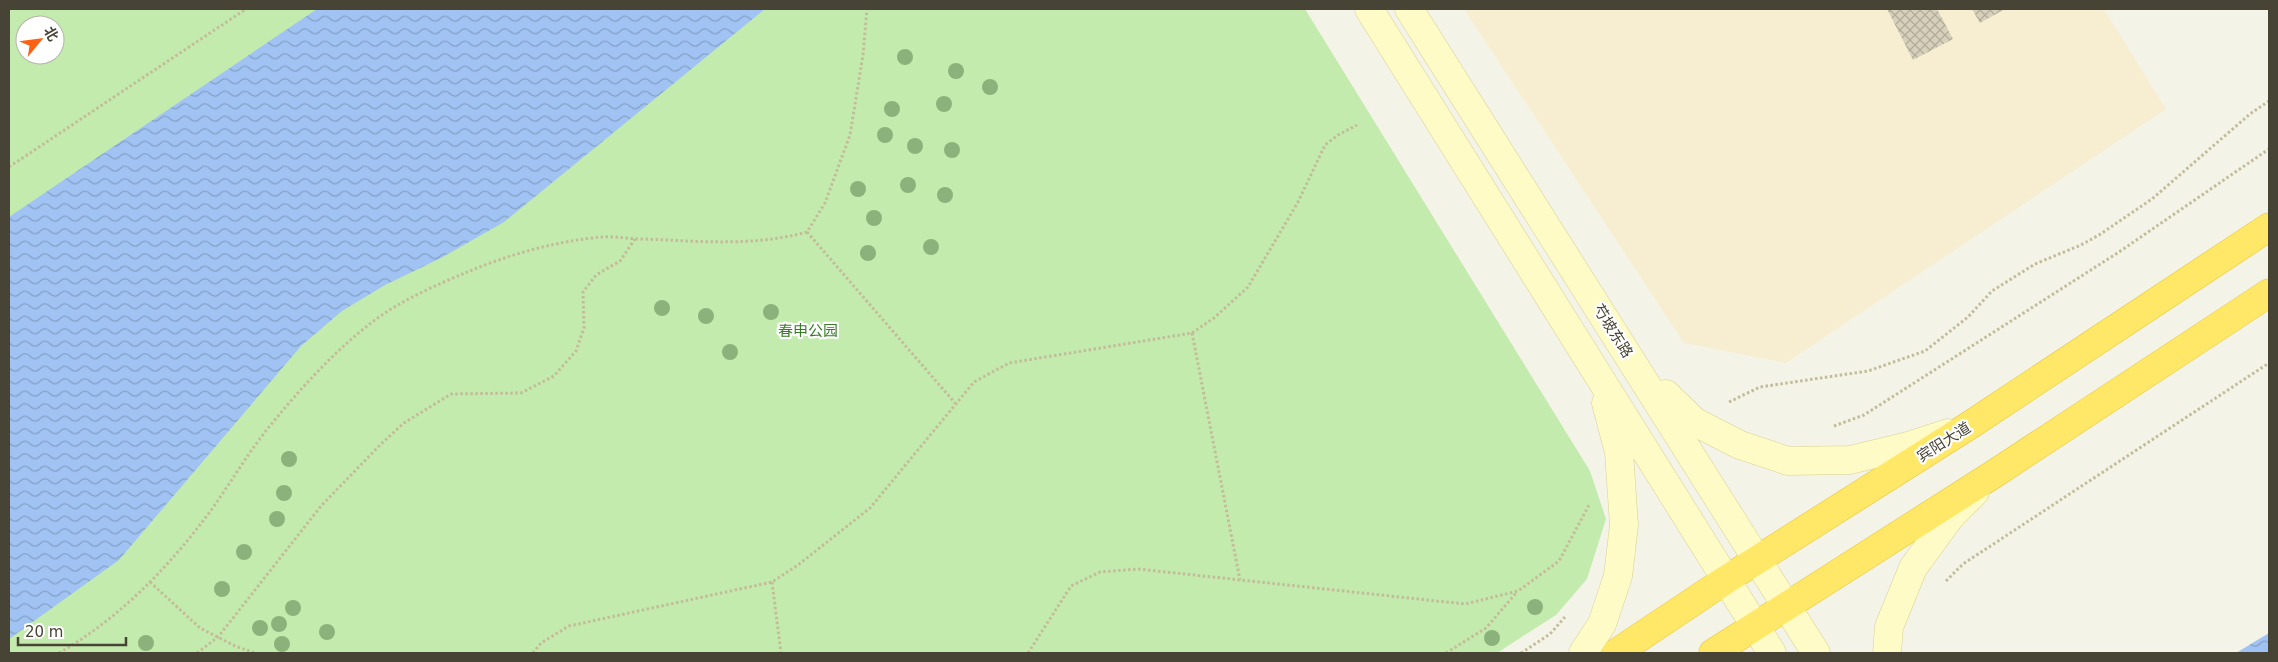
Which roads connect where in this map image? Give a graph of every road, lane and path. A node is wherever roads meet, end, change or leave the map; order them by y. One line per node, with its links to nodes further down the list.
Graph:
1 (246, 9): 8 (path)
2 (867, 9): 10 (path)
3 (1370, 9): 16 (street)
4 (1410, 9): 14 (street, 芍坡东路)
5 (2269, 101): 18 (path)
6 (1357, 125): 13 (path)
7 (2269, 149): 20 (path)
8 (9, 167)
9 (2269, 227): 19 (highway, 宾阳大道)
10 (807, 232): 11 (path); 17 (path)
11 (635, 239): 26 (path); 32 (path)
12 (2269, 293): 21 (highway)
13 (1192, 333): 17 (path); 25 (path)
14 (1631, 358): 19 (street); 23 (street, 芍坡东路)
15 (2269, 363): 28 (path)
16 (1599, 375): 24 (street); 40 (street)
17 (955, 403): 27 (path)
18 (1728, 403)
19 (1970, 425): 23 (highway, 宾阳大道)
20 (1831, 428)
21 (1994, 474): 30 (highway); 45 (street)
22 (1589, 505): 29 (path)
23 (1758, 560): 24 (highway, 宾阳大道); 30 (street, 芍坡东路)
24 (1727, 579): 31 (street); 41 (highway, 宾阳大道)
25 (1240, 580): 29 (path); 38 (path)
26 (150, 582): 32 (path); 33 (path)
27 (772, 582): 36 (path); 37 (path)
28 (1943, 585)
29 (1518, 591): 39 (path)
30 (1787, 605): 31 (highway); 44 (street, 芍坡东路)
31 (1755, 625): 42 (highway); 43 (street)
32 (218, 637): 34 (path); 35 (path)
33 (59, 653)
34 (197, 653)
35 (255, 653)
36 (533, 653)
37 (781, 653)
38 (1028, 653)
39 (1446, 653)
40 (1583, 653)
41 (1616, 653)
42 (1713, 653)
43 (1772, 653)
44 (1816, 653)
45 (1887, 653)

